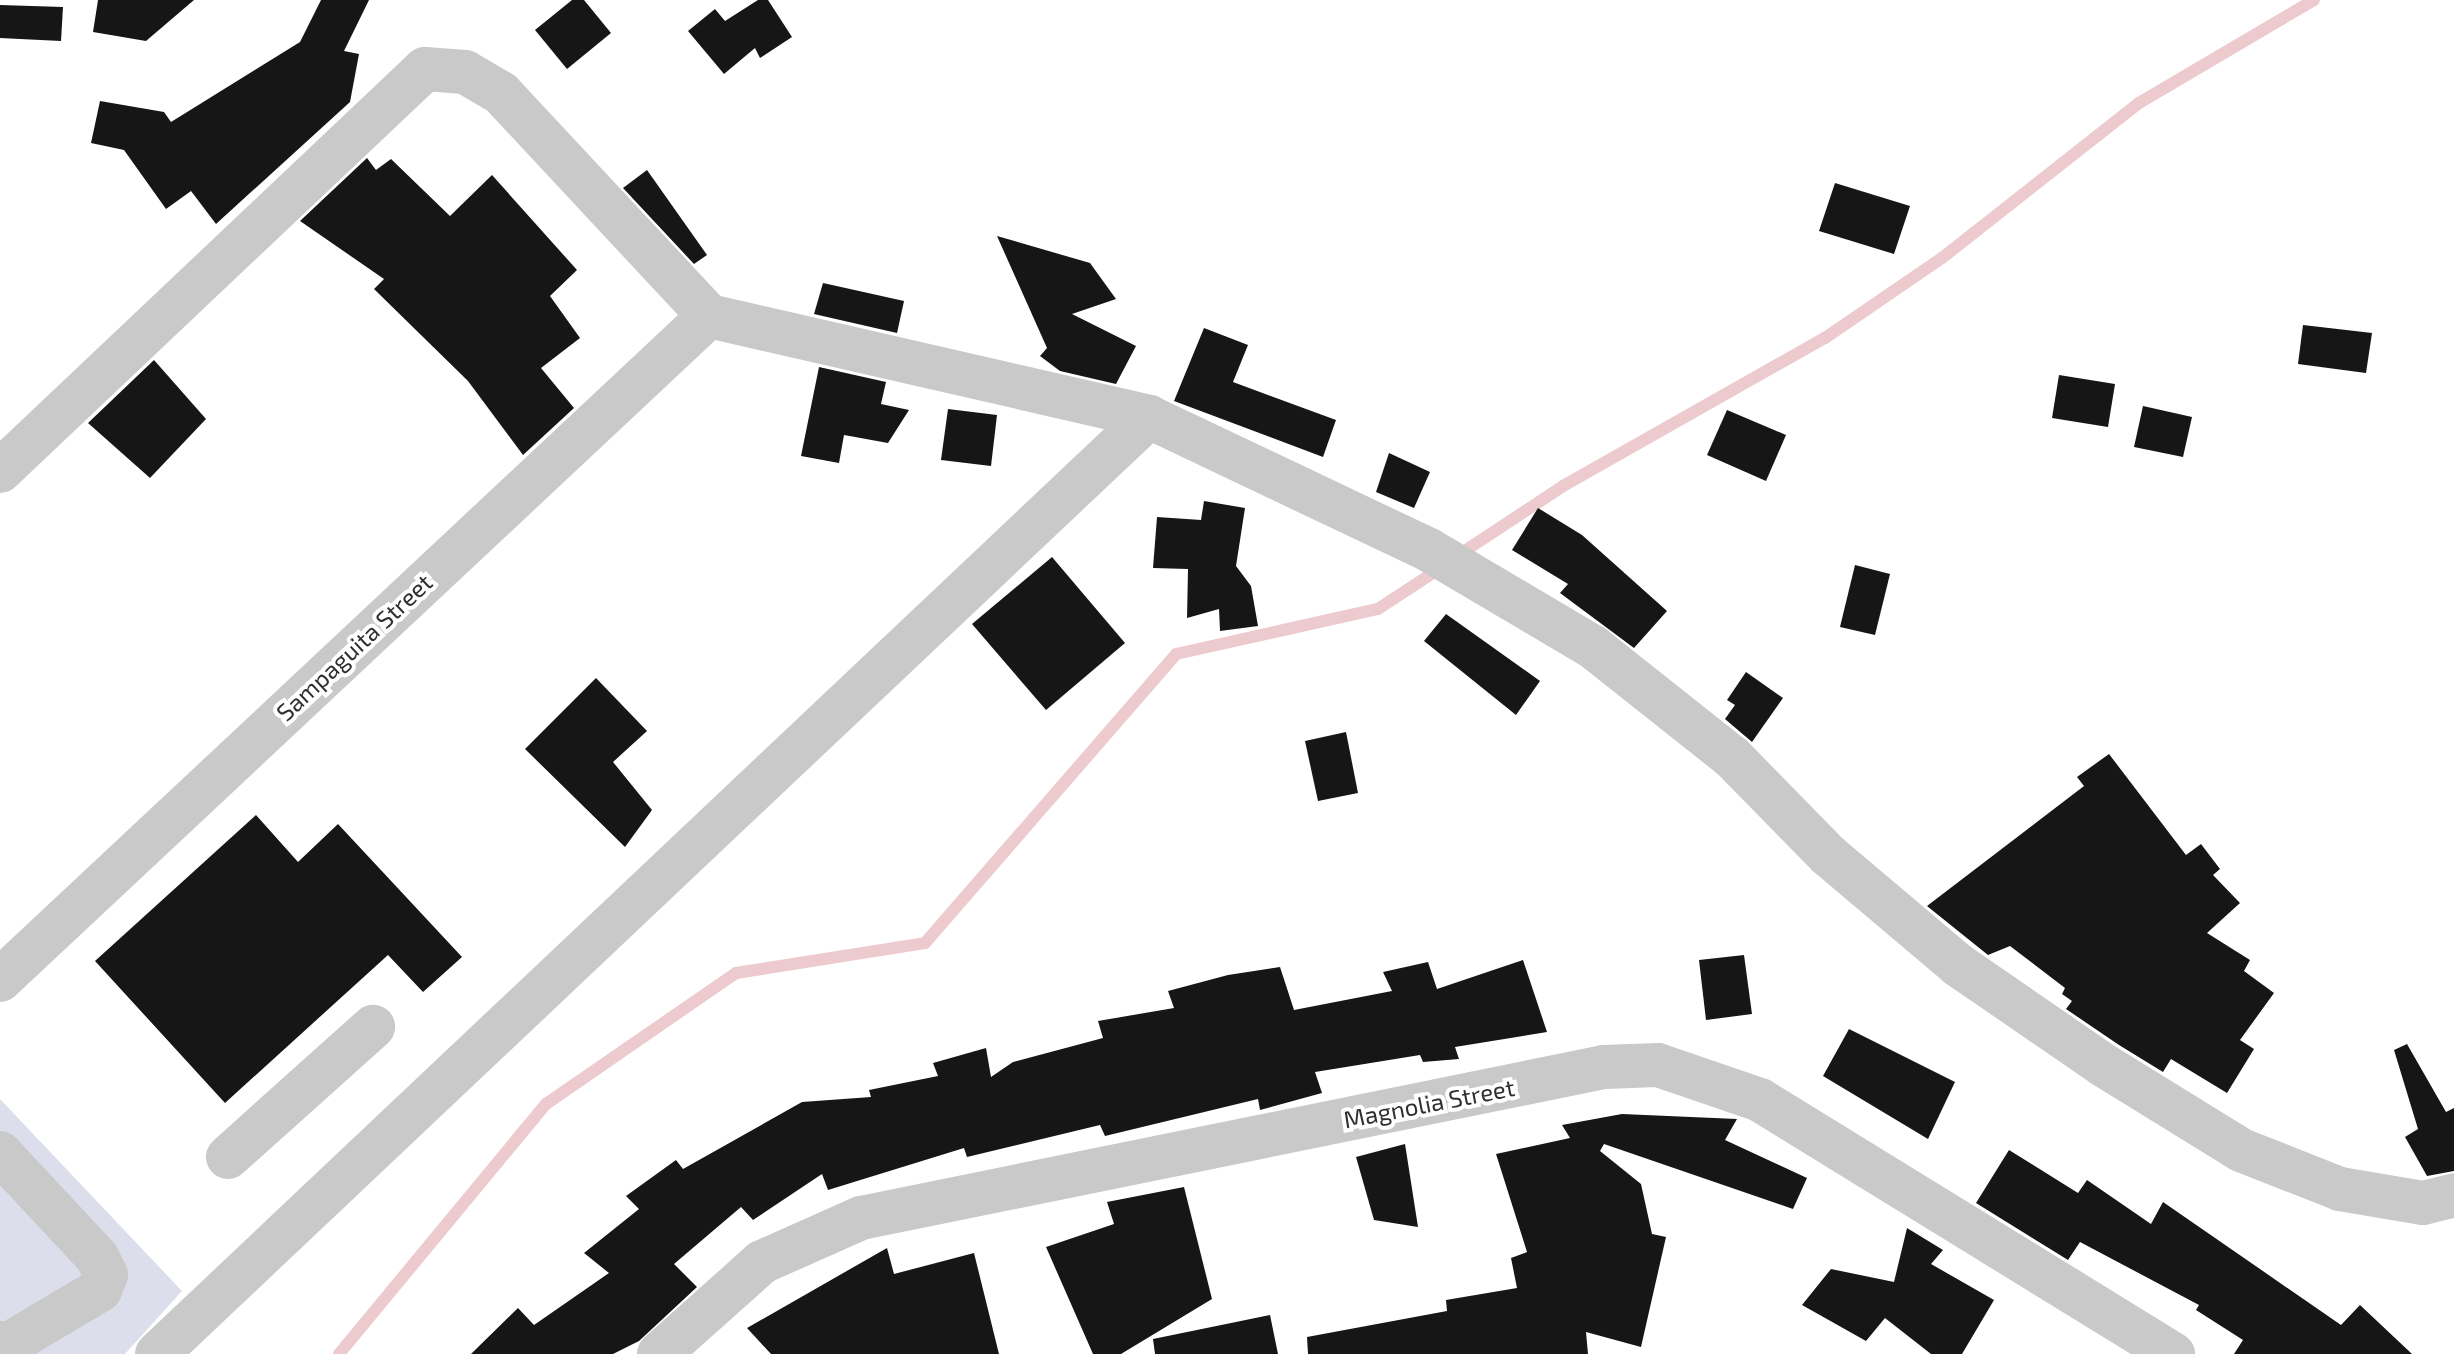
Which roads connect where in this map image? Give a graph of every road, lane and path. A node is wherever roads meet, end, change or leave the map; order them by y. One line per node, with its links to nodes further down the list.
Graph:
1 (709, 316): 2 (street); 3 (street); 4 (street, Sampaguita Street)
2 (1149, 417): 8 (street); 10 (street)
3 (0, 471)
4 (0, 980)
5 (373, 1027): 7 (street)
6 (0, 1153): 9 (street)
7 (228, 1157)
8 (2454, 1195)
9 (1, 1346)
10 (157, 1354)
11 (659, 1354): 12 (street, Magnolia Street)
12 (2173, 1354)

